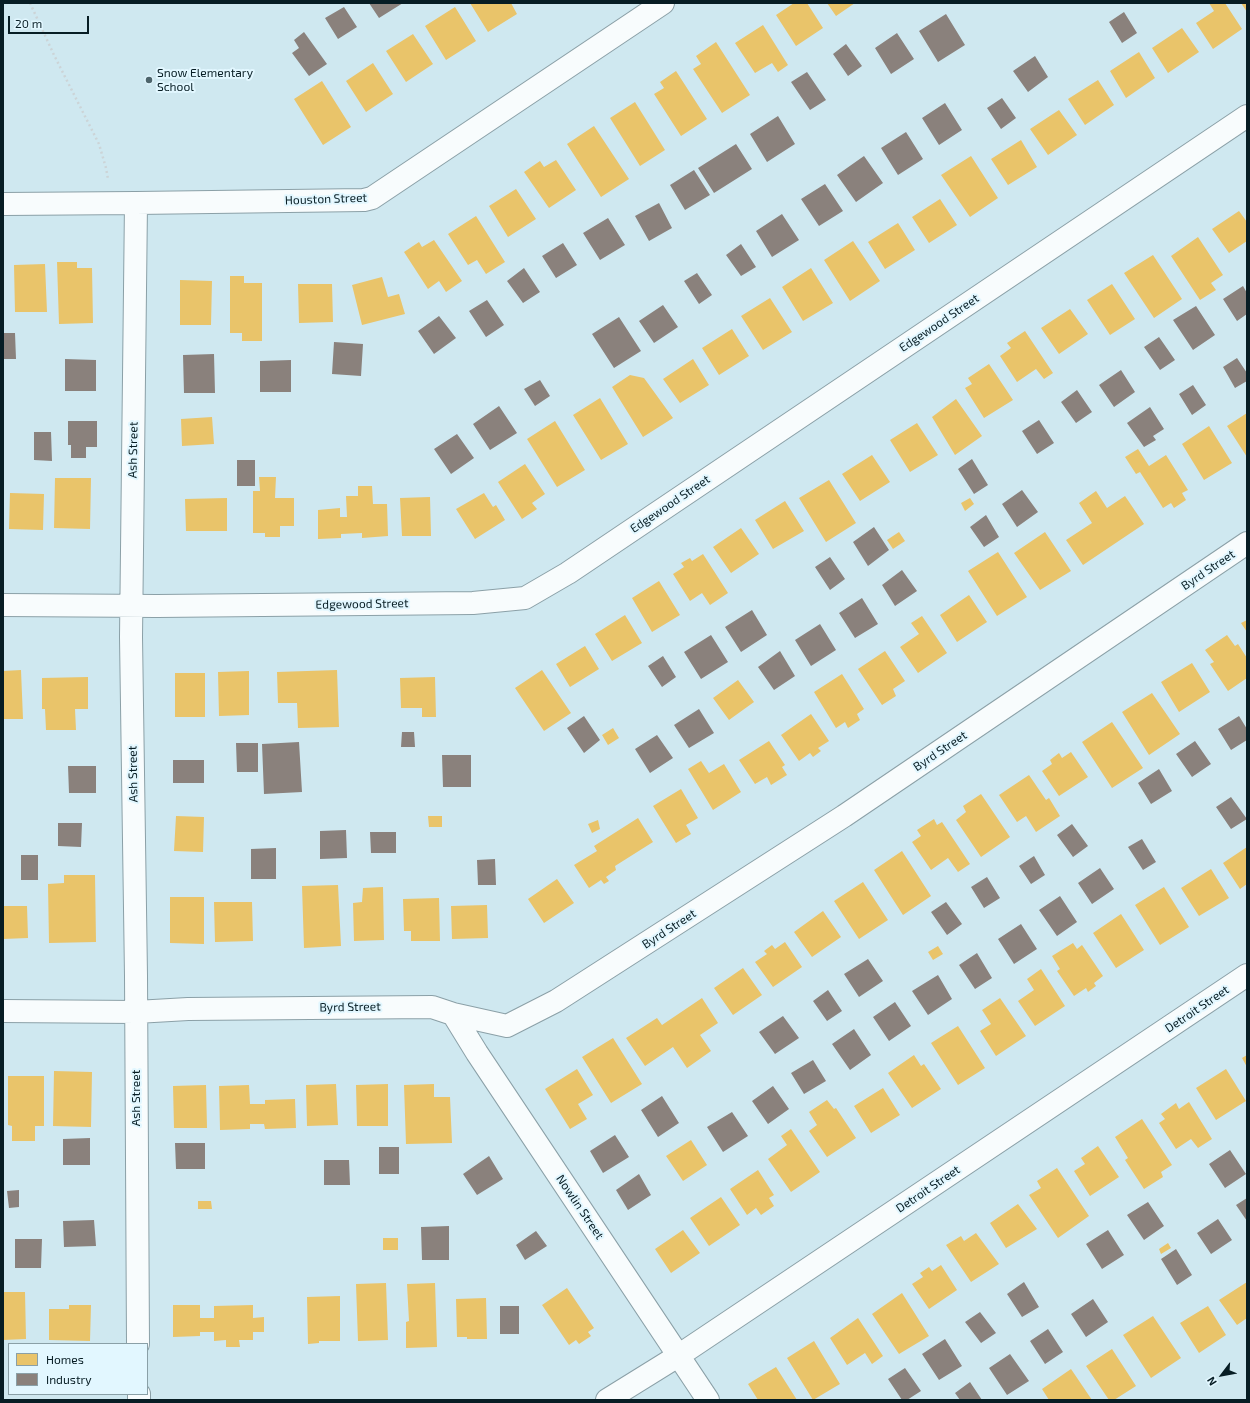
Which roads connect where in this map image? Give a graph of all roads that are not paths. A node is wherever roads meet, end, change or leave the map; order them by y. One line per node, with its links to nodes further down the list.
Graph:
1 (662, 3): 3 (street, Houston Street)
2 (1247, 116): 7 (street, Edgewood Street)
3 (136, 203): 4 (street, Houston Street); 7 (street, Ash Street)
4 (3, 204)
5 (1247, 543): 11 (street, Byrd Street)
6 (3, 606): 7 (street, Edgewood Street)
7 (131, 606): 10 (street, Ash Street)
8 (1247, 975): 13 (street, Detroit Street)
9 (3, 1011): 10 (street, Byrd Street)
10 (136, 1012): 11 (street, Byrd Street); 12 (street, Ash Street)
11 (453, 1014): 13 (street, Nowlin Street)
12 (138, 1343)
13 (678, 1356): 14 (street, Detroit Street); 15 (street, Nowlin Street)
14 (607, 1400)
15 (708, 1400)

